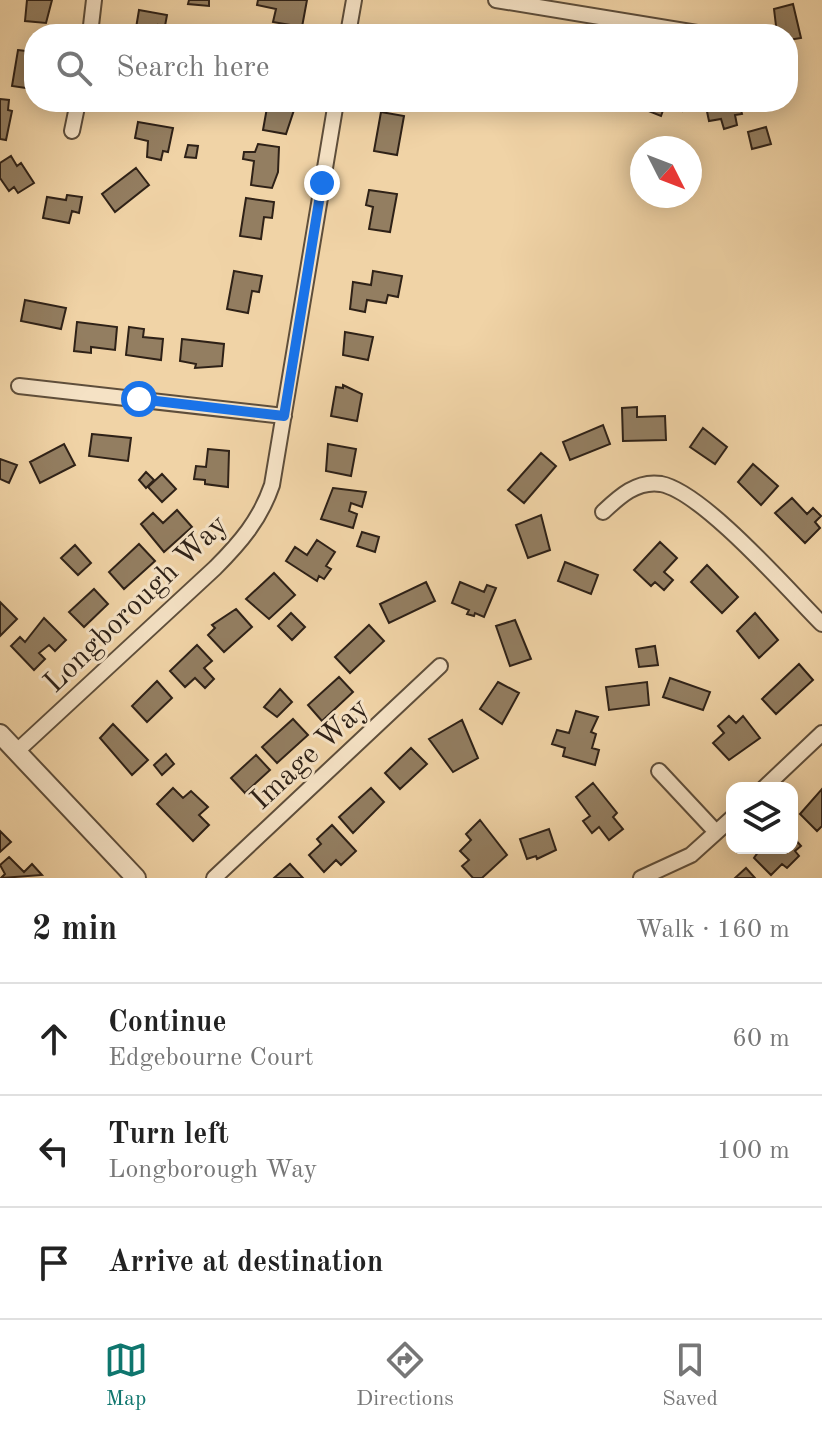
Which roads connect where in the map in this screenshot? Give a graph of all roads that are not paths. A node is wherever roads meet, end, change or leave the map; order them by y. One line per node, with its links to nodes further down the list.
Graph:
1 (94, 0): 4 (street)
2 (354, 0): 5 (street)
3 (496, 0): 6 (street)
4 (91, 24)
5 (350, 24)
6 (642, 24)
7 (76, 112): 9 (street)
8 (334, 112): 11 (street, Longborough Way)
9 (72, 131)
10 (19, 386): 11 (street)
11 (284, 416): 17 (street, Longborough Way)
12 (603, 512): 13 (street)
13 (822, 624)
14 (440, 666): 23 (street, Image Way)
15 (822, 733): 19 (street)
16 (0, 734): 17 (street)
17 (16, 752): 22 (street)
18 (659, 771): 21 (street)
19 (770, 782)
20 (726, 823): 21 (street)
21 (716, 832): 24 (street)
22 (136, 878)
23 (214, 878)
24 (641, 878)

